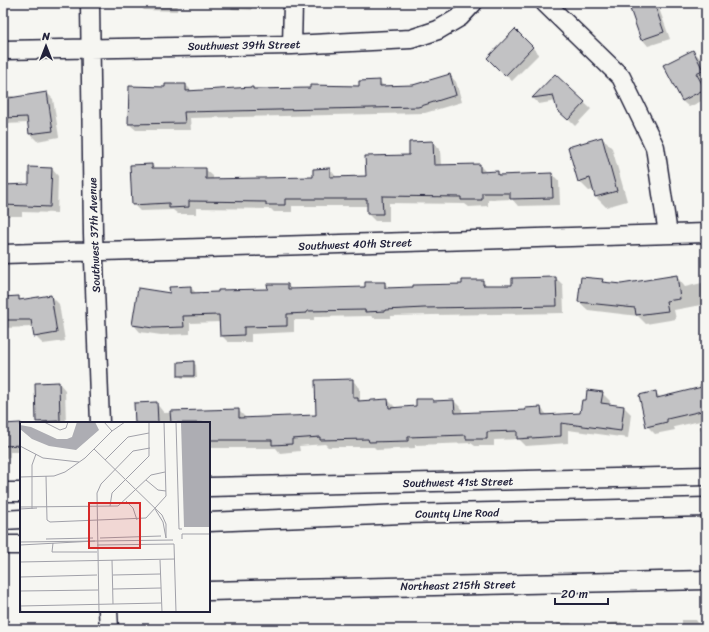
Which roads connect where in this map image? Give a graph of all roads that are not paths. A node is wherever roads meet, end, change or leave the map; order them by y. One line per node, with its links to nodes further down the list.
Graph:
1 (90, 3): 6 (street, Southwest 37th Avenue)
2 (293, 3): 5 (street)
3 (473, 3): 5 (street, Southwest 39th Street)
4 (545, 3): 9 (street)
5 (292, 45): 6 (street, Southwest 39th Street)
6 (90, 47): 7 (street, Southwest 39th Street); 10 (street, Southwest 37th Avenue)
7 (3, 50)
8 (706, 232): 9 (street, Southwest 40th Street)
9 (668, 234): 10 (street, Southwest 40th Street)
10 (94, 252): 11 (street, Southwest 40th Street); 12 (street, Southwest 37th Avenue)
11 (3, 254)
12 (100, 422)
13 (706, 476): 14 (street, Southwest 41st Street)
14 (210, 487)
15 (3, 492): 16 (street)
16 (20, 492)
17 (706, 507): 20 (street, County Line Road)
18 (20, 519): 19 (street)
19 (3, 520)
20 (210, 522)
21 (3, 545): 22 (street)
22 (20, 545)
23 (706, 580): 24 (street, Northeast 215th Street)
24 (210, 591)
25 (108, 612): 26 (street)
26 (109, 629)

